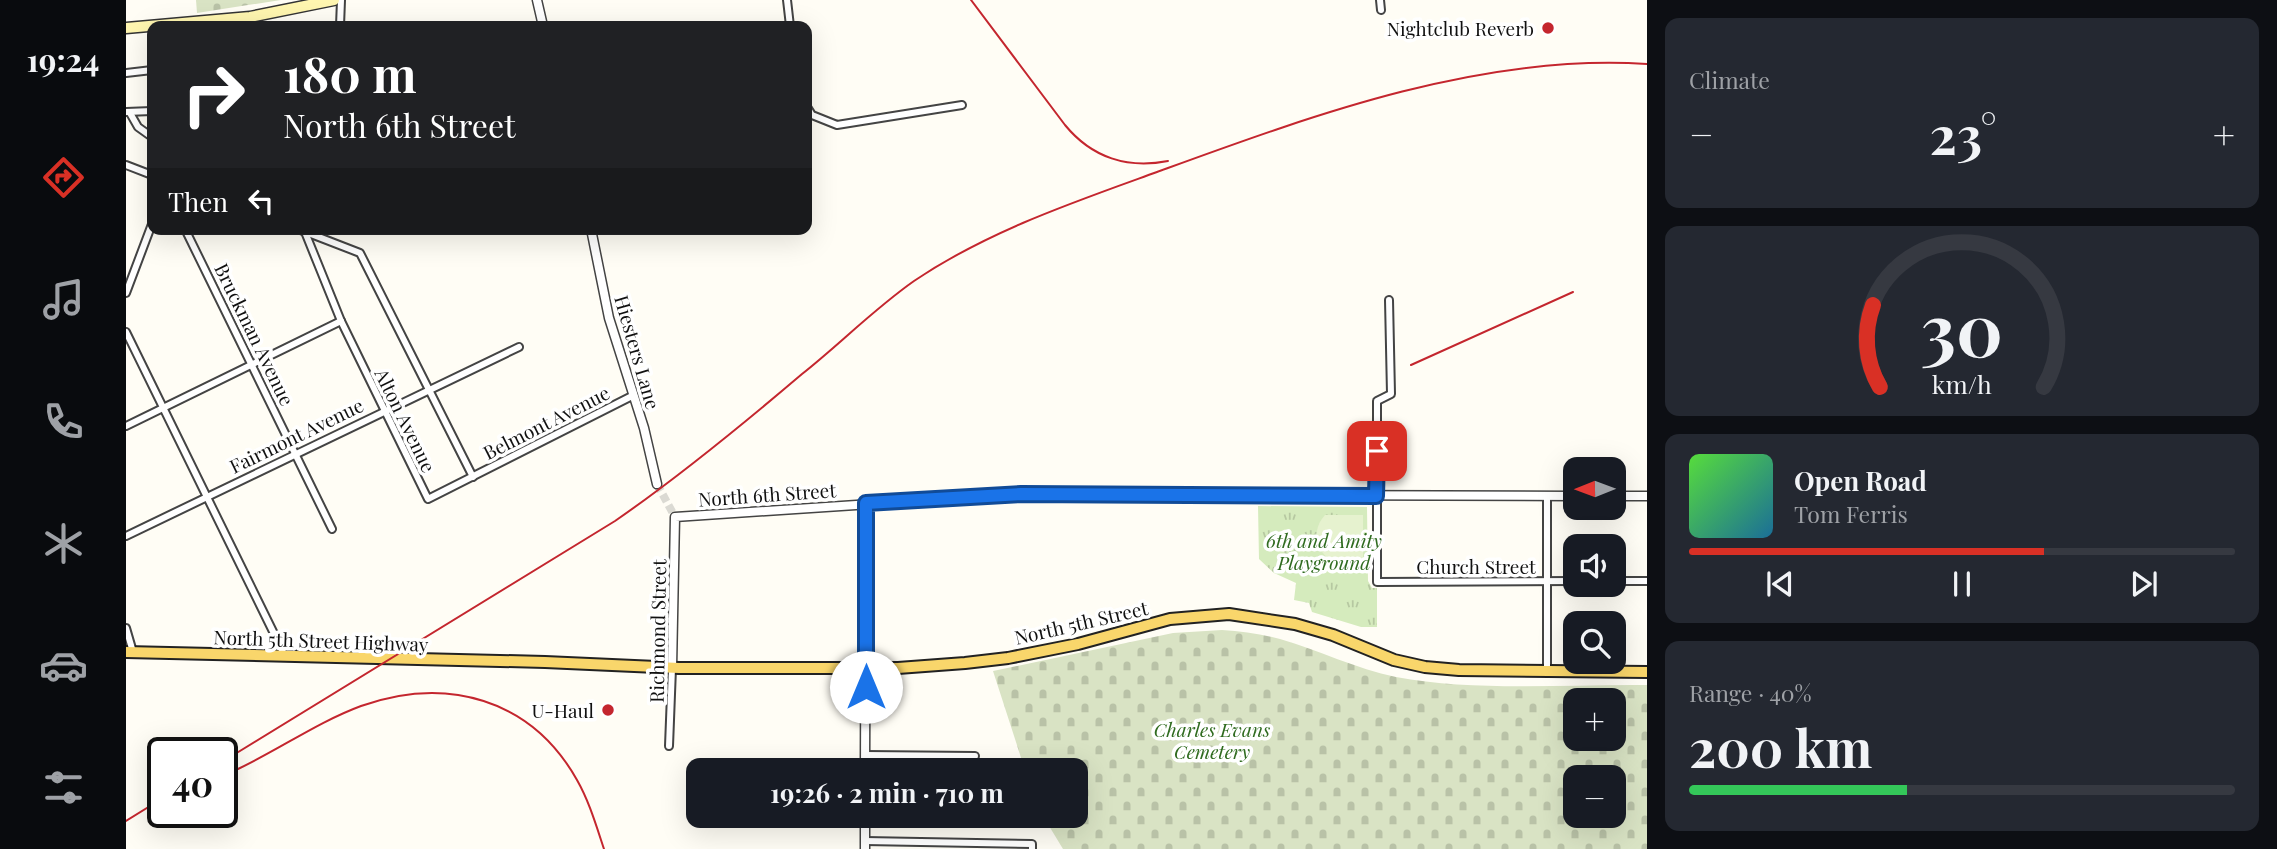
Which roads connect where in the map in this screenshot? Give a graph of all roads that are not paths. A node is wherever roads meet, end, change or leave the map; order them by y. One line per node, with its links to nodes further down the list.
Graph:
1 (334, 0): 7 (main road)
2 (341, 0): 8 (street)
3 (537, 0): 9 (street)
4 (787, 0): 10 (street)
5 (1380, 0): 6 (street)
6 (1381, 10)
7 (205, 21)
8 (340, 21)
9 (542, 21)
10 (789, 21)
11 (147, 26): 12 (main road)
12 (126, 28)
13 (147, 70): 14 (street)
14 (126, 72)
15 (962, 105): 18 (street)
16 (147, 111): 17 (street)
17 (128, 112): 19 (street)
18 (812, 115)
19 (147, 133)
20 (126, 165): 21 (street)
21 (147, 173)
22 (148, 235): 28 (street)
23 (188, 235): 34 (street, Bruckman Avenue)
24 (303, 235): 31 (street, Alton Avenue)
25 (314, 235): 35 (street, Alton Avenue)
26 (592, 235): 36 (street, Hiesters Lane)
27 (126, 268): 28 (street)
28 (134, 271): 29 (street)
29 (126, 293)
30 (1389, 300): 44 (street)
31 (341, 321): 34 (street); 38 (street, Alton Avenue)
32 (126, 332): 37 (street)
33 (519, 347): 35 (street, Fairmont Avenue)
34 (252, 364): 37 (street); 40 (street, Bruckman Avenue)
35 (429, 389): 38 (street, Fairmont Avenue); 41 (street, Alton Avenue)
36 (634, 395): 41 (street, Belmont Avenue); 42 (street, Hiesters Lane)
37 (163, 407): 39 (street); 43 (street)
38 (384, 410): 40 (street, Fairmont Avenue); 41 (street, Alton Avenue)
39 (126, 426)
40 (296, 453): 43 (street, Fairmont Avenue); 51 (street, Bruckman Avenue)
41 (473, 477)
42 (657, 484)
43 (206, 496): 52 (street, Fairmont Avenue); 59 (street)
44 (1376, 496): 45 (street, North 6th Street); 49 (street, North 6th Street); 56 (street, Church Street)
45 (1547, 496): 46 (street, North 6th Street); 56 (street)
46 (1563, 496)
47 (1626, 496): 48 (street)
48 (1647, 496)
49 (866, 503): 50 (street, North 6th Street); 61 (street)
50 (675, 517): 62 (street, Richmond Street)
51 (332, 529)
52 (126, 536)
53 (1563, 581): 56 (street, Church Street)
54 (1626, 581): 55 (street)
55 (1647, 581)
56 (1547, 582): 63 (street)
57 (126, 628): 58 (street)
58 (129, 652): 59 (main road, North 5th Street Highway)
59 (285, 656): 60 (main road, North 5th Street Highway)
60 (514, 663): 62 (main road, North 5th Street)
61 (866, 667): 62 (main road, North 5th Street); 63 (main road, North 5th Street); 66 (street)
62 (673, 668): 65 (street, Richmond Street)
63 (1547, 669): 64 (main road, North 5th Street)
64 (1647, 673)
65 (669, 746)
66 (865, 755): 67 (street)
67 (975, 756)
68 (865, 845): 69 (street)
69 (1032, 846)

